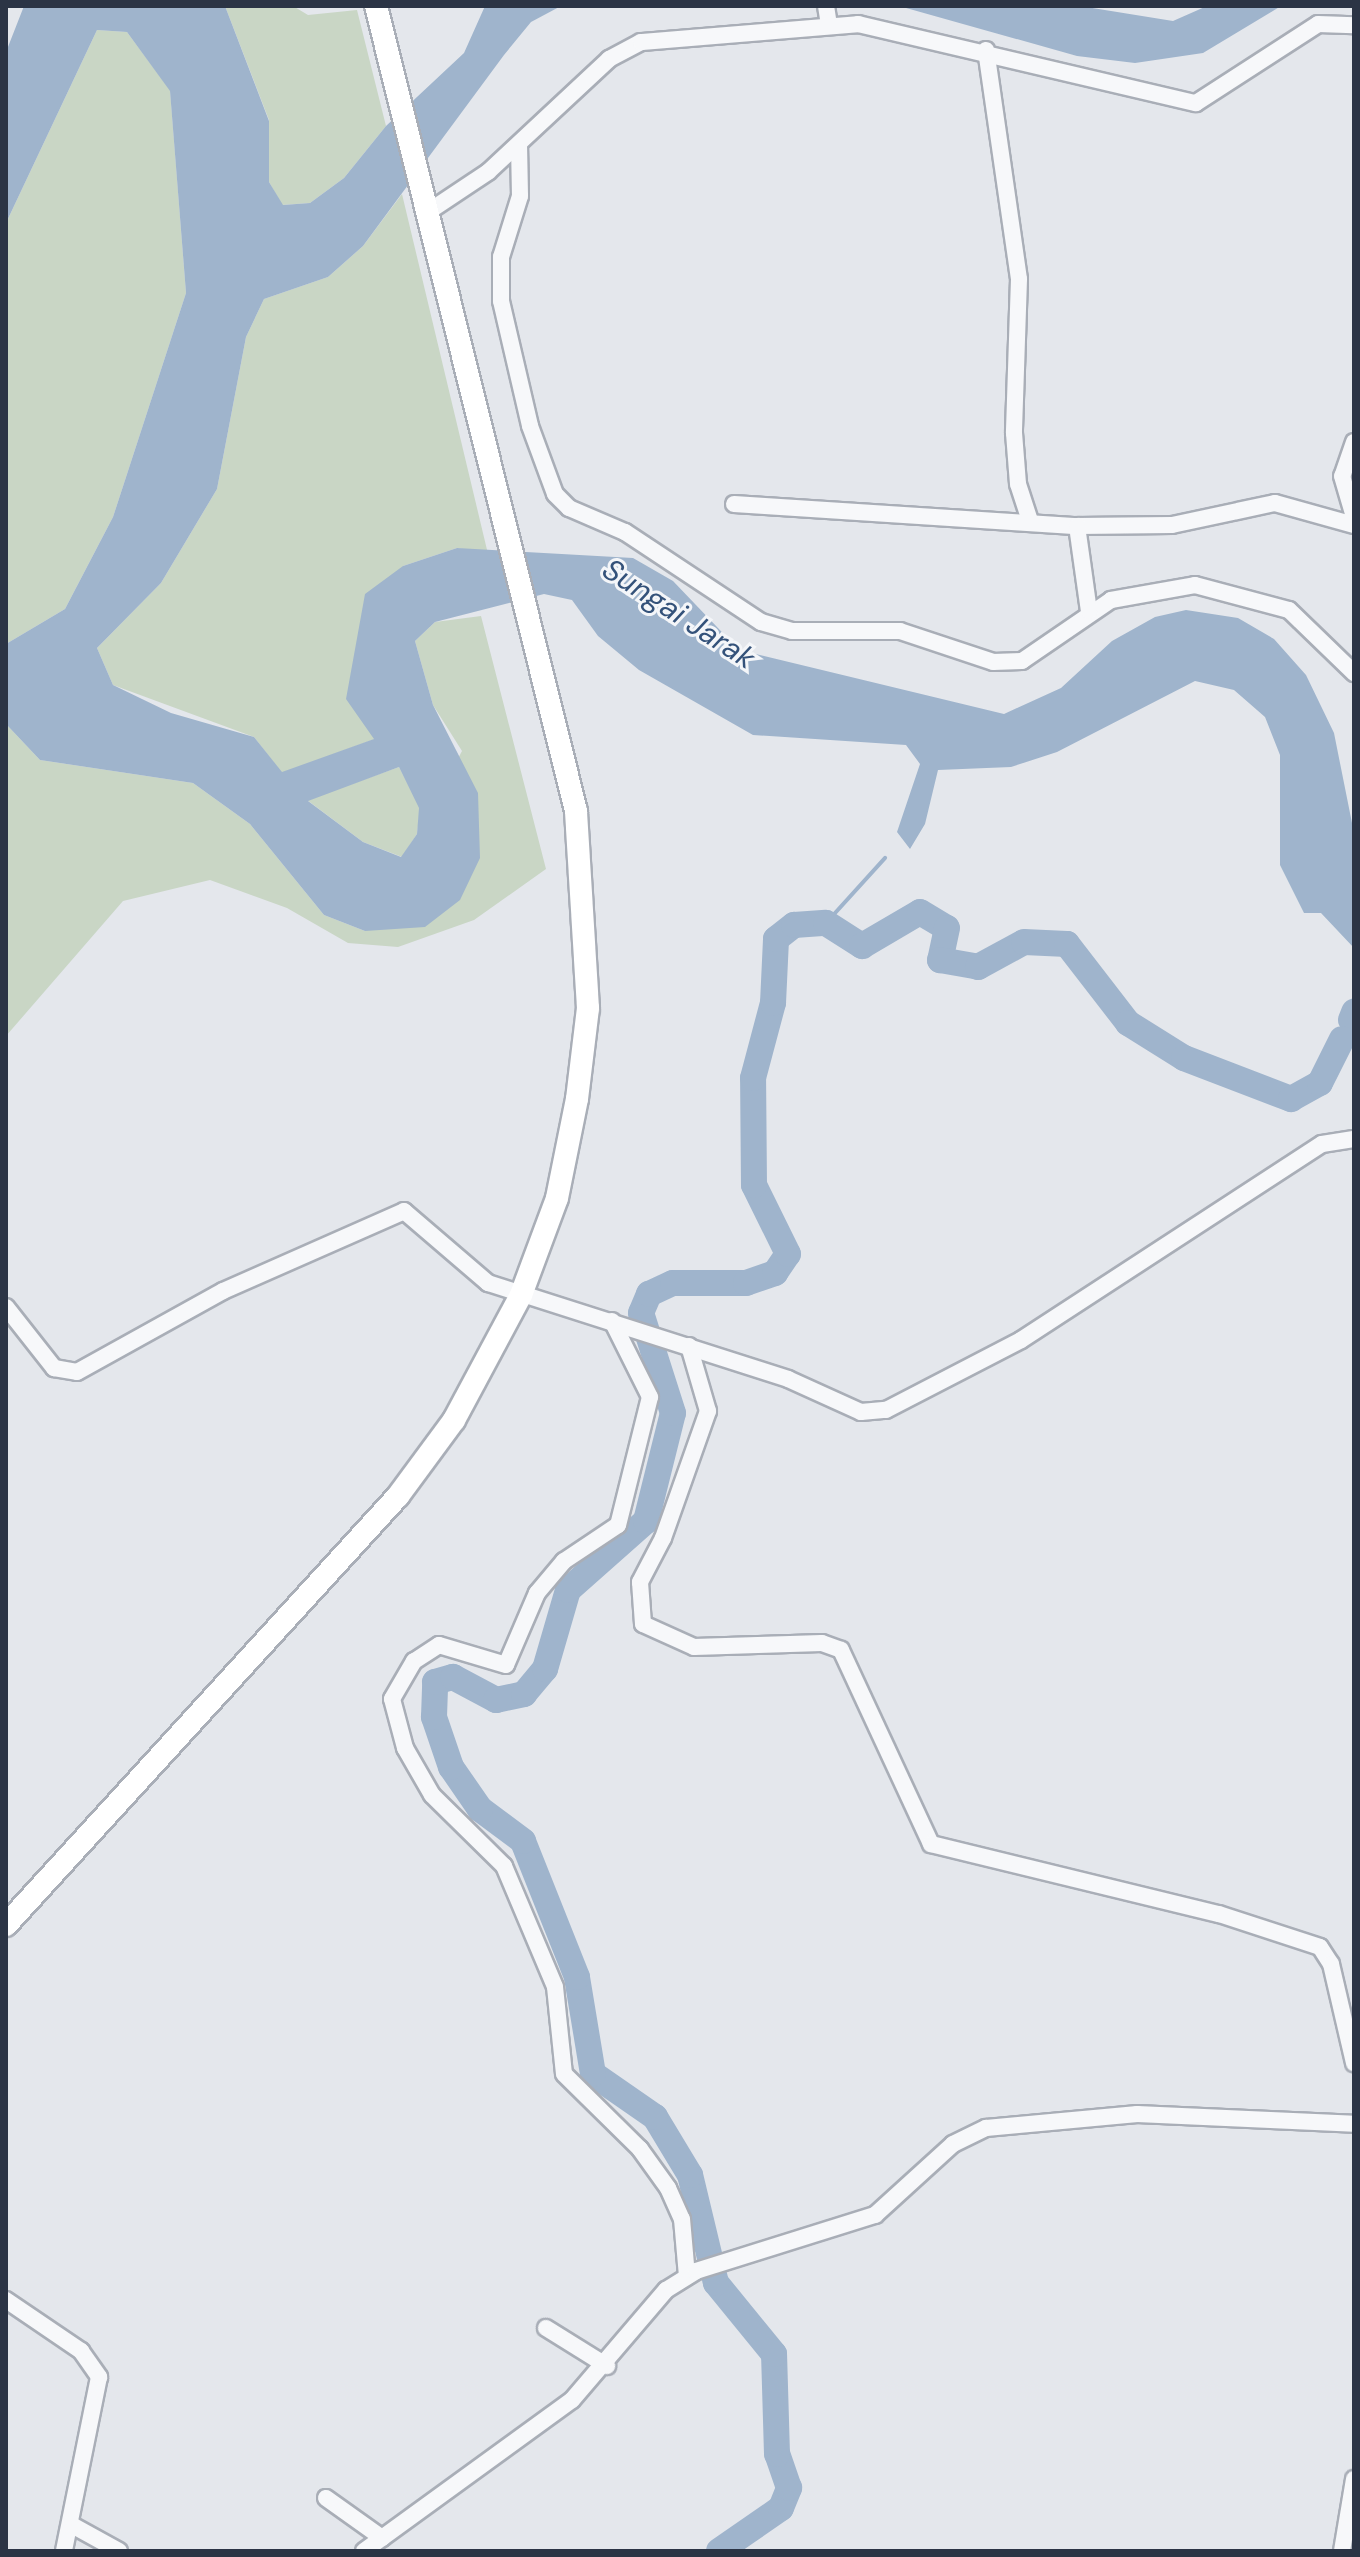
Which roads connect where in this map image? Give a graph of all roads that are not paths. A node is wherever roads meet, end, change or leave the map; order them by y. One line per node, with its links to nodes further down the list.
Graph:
1 (376, 6): 6 (street)
2 (828, 16): 4 (street); 5 (street)
3 (1354, 25): 4 (street)
4 (986, 50): 10 (street)
5 (519, 144): 6 (street); 13 (street)
6 (427, 207): 16 (street)
7 (1354, 442): 9 (street)
8 (734, 504): 10 (street)
9 (1354, 517)
10 (1030, 522): 12 (street)
11 (1354, 525): 12 (street)
12 (1077, 526): 13 (street)
13 (1089, 611): 14 (street)
14 (1354, 673)
15 (1354, 1139): 19 (street)
16 (521, 1295): 17 (street); 18 (street); 20 (street)
17 (6, 1307)
18 (619, 1323): 19 (street); 23 (street)
19 (681, 1343): 21 (street)
20 (6, 1925)
21 (1354, 2063)
22 (1354, 2124): 23 (street)
23 (692, 2274): 26 (street)
24 (6, 2300): 29 (street)
25 (546, 2328): 26 (street)
26 (607, 2366): 30 (street)
27 (1354, 2479): 34 (street)
28 (326, 2498): 30 (street)
29 (70, 2524): 31 (street); 32 (street)
30 (382, 2538): 33 (street)
31 (64, 2551)
32 (119, 2551)
33 (364, 2551)
34 (1342, 2551)

